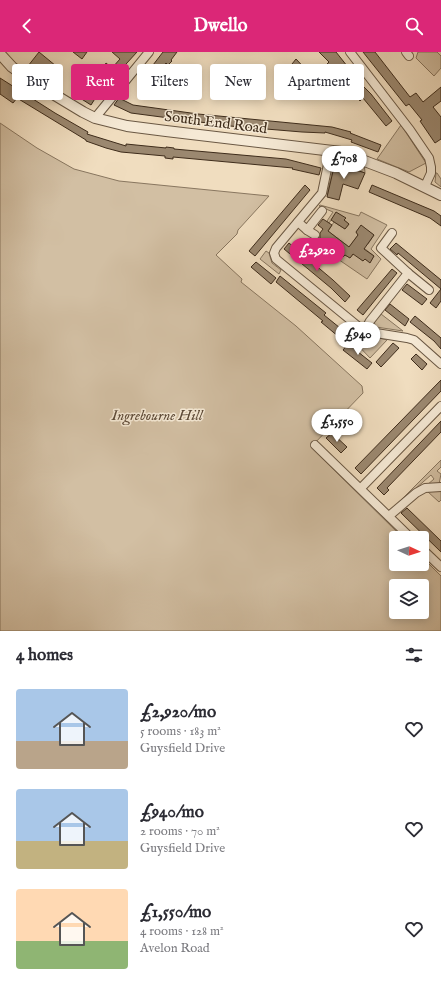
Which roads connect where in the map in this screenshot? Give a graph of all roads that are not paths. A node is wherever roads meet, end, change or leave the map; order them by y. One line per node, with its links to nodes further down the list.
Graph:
1 (149, 52): 4 (street)
2 (350, 52): 6 (street)
3 (0, 54): 4 (street, South End Road)
4 (95, 118): 5 (street, South End Road)
5 (331, 150): 6 (street, South End Road); 9 (street)
6 (425, 186): 7 (street, South End Road)
7 (441, 195)
8 (322, 211): 10 (street)
9 (298, 222): 10 (street); 15 (street)
10 (308, 230): 12 (street)
11 (392, 233): 13 (street)
12 (315, 235)
13 (408, 273): 14 (street); 15 (street)
14 (429, 290)
15 (365, 330): 16 (street)
16 (441, 364)
17 (441, 406): 20 (street)
18 (315, 445): 20 (street)
19 (441, 487): 21 (street)
20 (361, 488): 21 (street)
21 (389, 516): 22 (street)
22 (404, 531)
23 (429, 555): 24 (street)
24 (441, 567)

